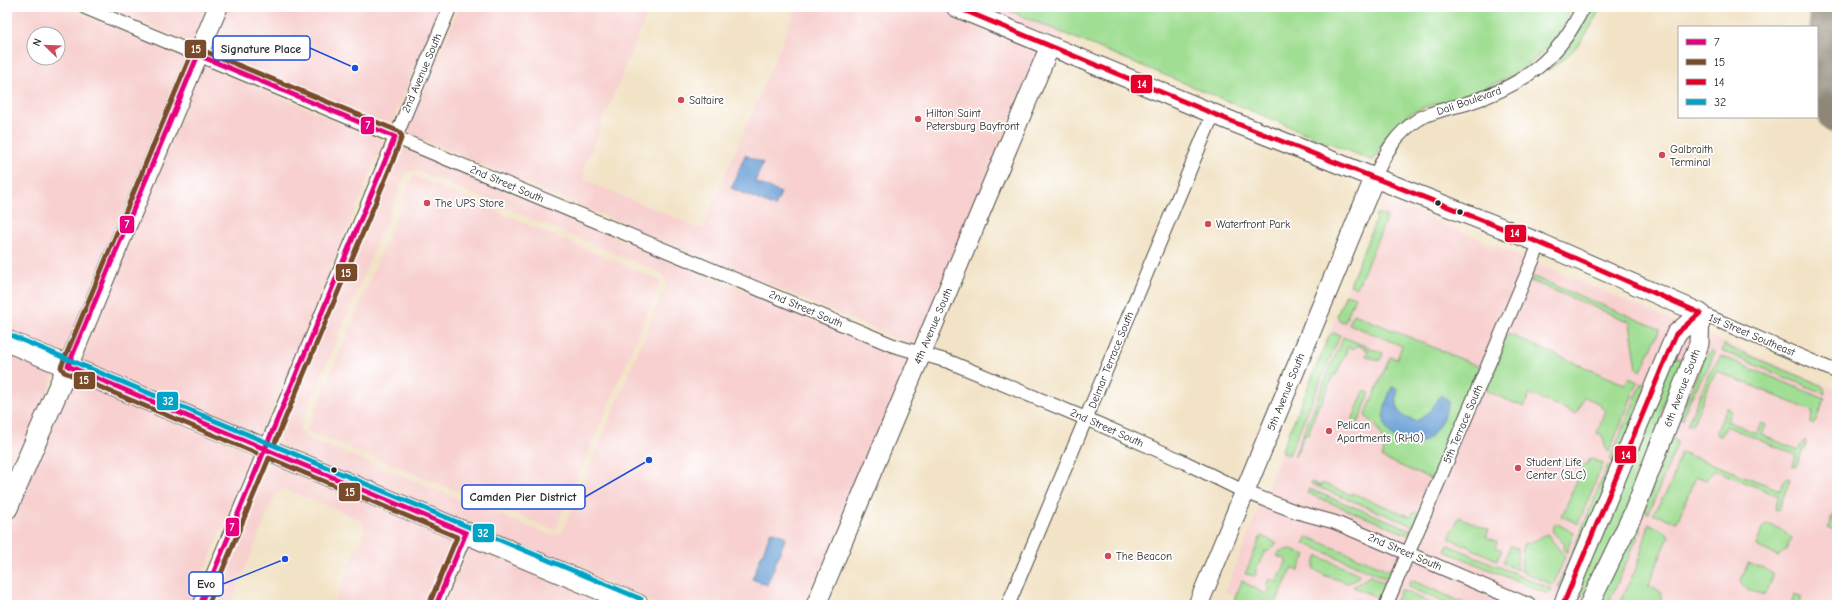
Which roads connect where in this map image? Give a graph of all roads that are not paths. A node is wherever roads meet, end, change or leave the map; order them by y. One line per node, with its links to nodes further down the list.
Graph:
1 (84, 7): 7 (street, 2nd Street South)
2 (218, 7): 7 (street)
3 (450, 7): 9 (street, 2nd Avenue South)
4 (956, 7): 6 (street, 1st Street Southeast)
5 (1583, 7): 10 (street, Dali Boulevard)
6 (1050, 46): 8 (street, 1st Street Southeast); 14 (street, 4th Avenue South)
7 (198, 55): 9 (street, 2nd Street South); 15 (street)
8 (1213, 114): 10 (street, 1st Street Southeast); 17 (street, Delmar Terrace South)
9 (395, 137): 14 (street, 2nd Street South); 18 (street, 2nd Avenue South)
10 (1374, 179): 11 (street, 1st Street Southeast); 19 (street, 5th Avenue South)
11 (1540, 243): 12 (street, 1st Street Southeast); 22 (street, 5th Terrace South)
12 (1700, 313): 16 (street, 1st Street Southeast); 31 (street); 32 (street, 6th Avenue South)
13 (7, 341): 15 (main road)
14 (922, 353): 17 (street, 2nd Street South); 26 (street, 4th Avenue South)
15 (68, 366): 18 (main road); 20 (main road)
16 (1837, 372)
17 (1087, 418): 19 (street, 2nd Street South); 27 (street, Delmar Terrace South)
18 (265, 449): 21 (main road); 24 (street, 2nd Avenue South)
19 (1245, 492): 22 (street, 2nd Street South); 28 (street, 5th Avenue South)
20 (7, 508)
21 (466, 533): 23 (main road); 25 (street)
22 (1409, 552): 29 (street, 5th Terrace South); 30 (street, 2nd Street South)
23 (630, 603)
24 (200, 605)
25 (436, 605)
26 (816, 605)
27 (1008, 605)
28 (1198, 605)
29 (1386, 605)
30 (1529, 605)
31 (1563, 605)
32 (1589, 605)

